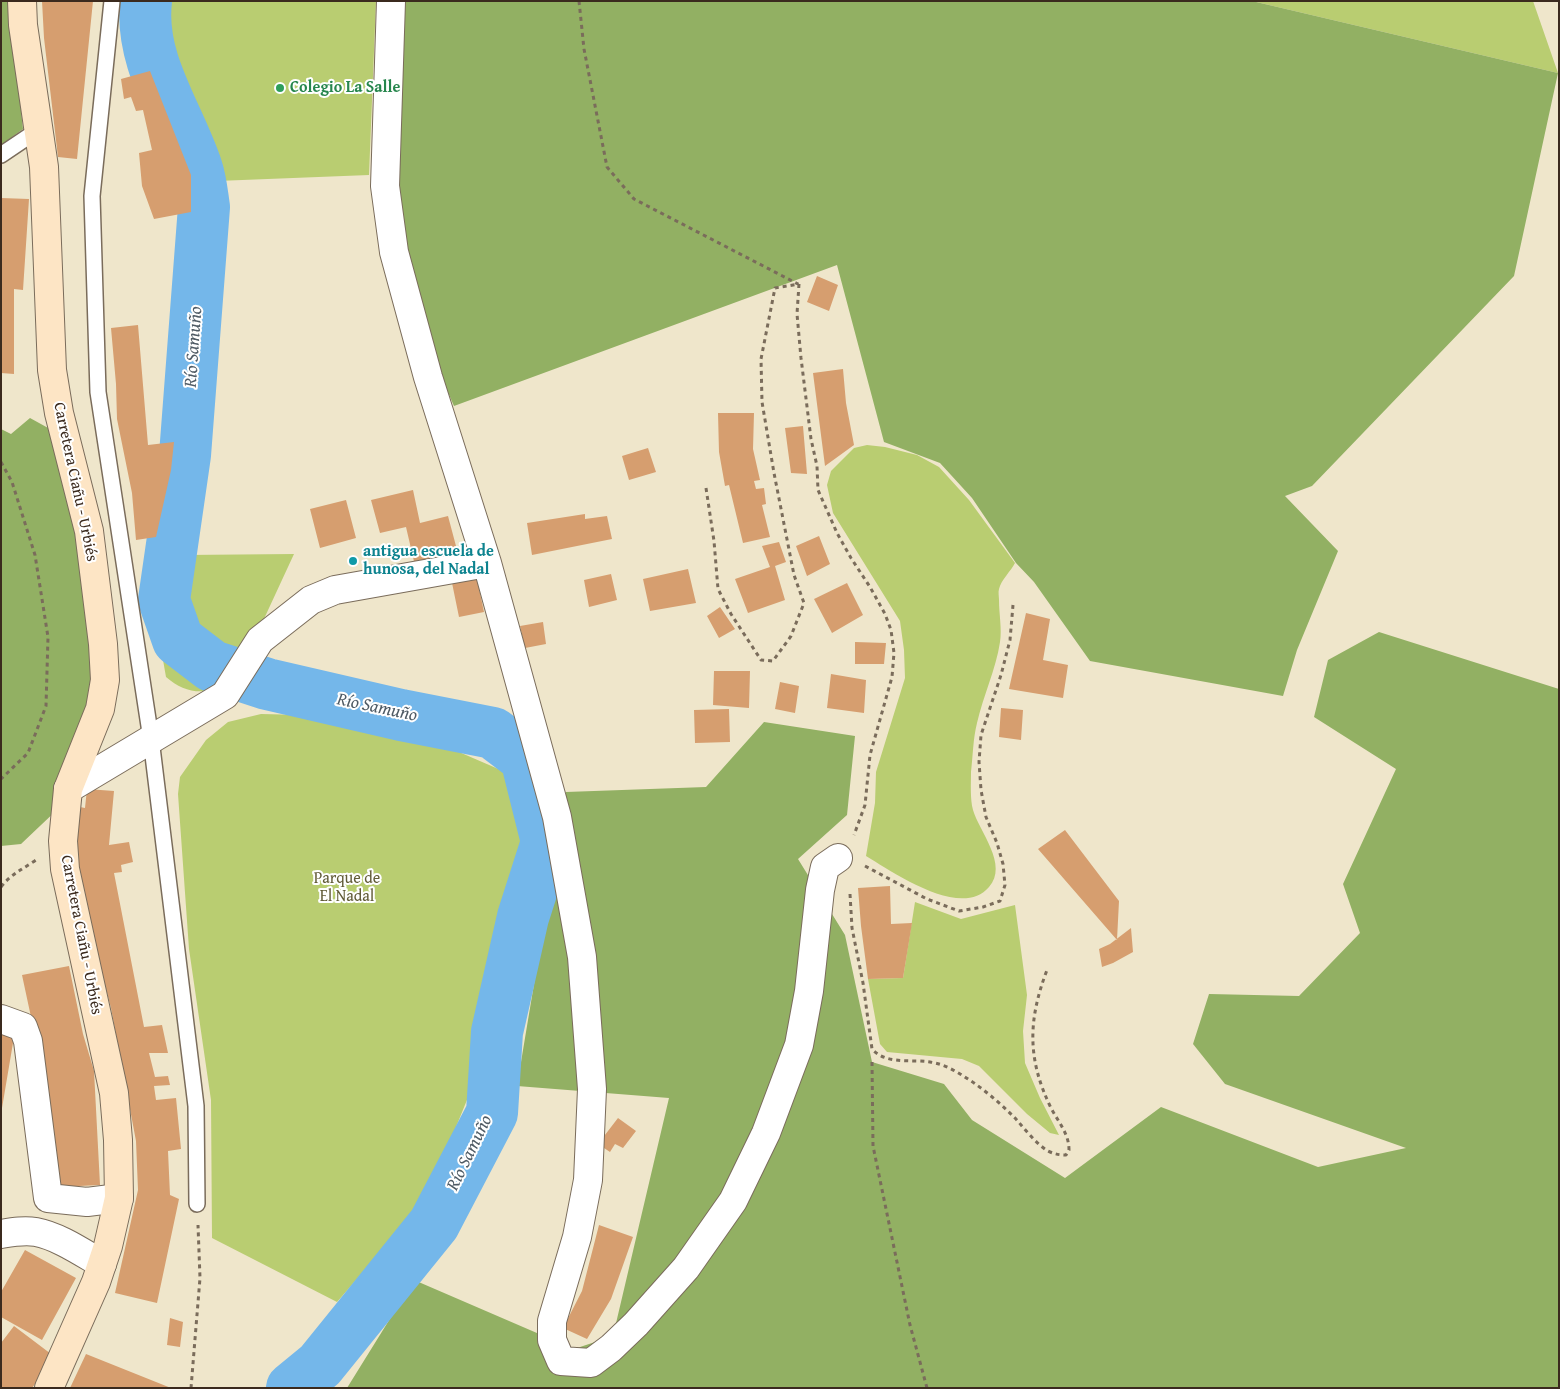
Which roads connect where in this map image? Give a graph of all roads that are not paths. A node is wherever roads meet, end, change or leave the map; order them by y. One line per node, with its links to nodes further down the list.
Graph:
1 (22, 1): 4 (street, Carretera Ciañu - Urbiés)
2 (112, 1): 7 (lane)
3 (391, 1): 6 (street)
4 (38, 130): 5 (lane); 8 (street, Carretera Ciañu - Urbiés)
5 (1, 155)
6 (487, 563): 7 (street); 9 (street)
7 (151, 739): 8 (street); 12 (lane)
8 (68, 789): 11 (street, Carretera Ciañu - Urbiés)
9 (838, 858)
10 (1, 1019): 11 (street)
11 (119, 1198): 14 (street, Carretera Ciañu - Urbiés)
12 (197, 1204)
13 (1, 1234): 14 (street)
14 (102, 1264): 15 (street, Carretera Ciañu - Urbiés)
15 (49, 1388)

